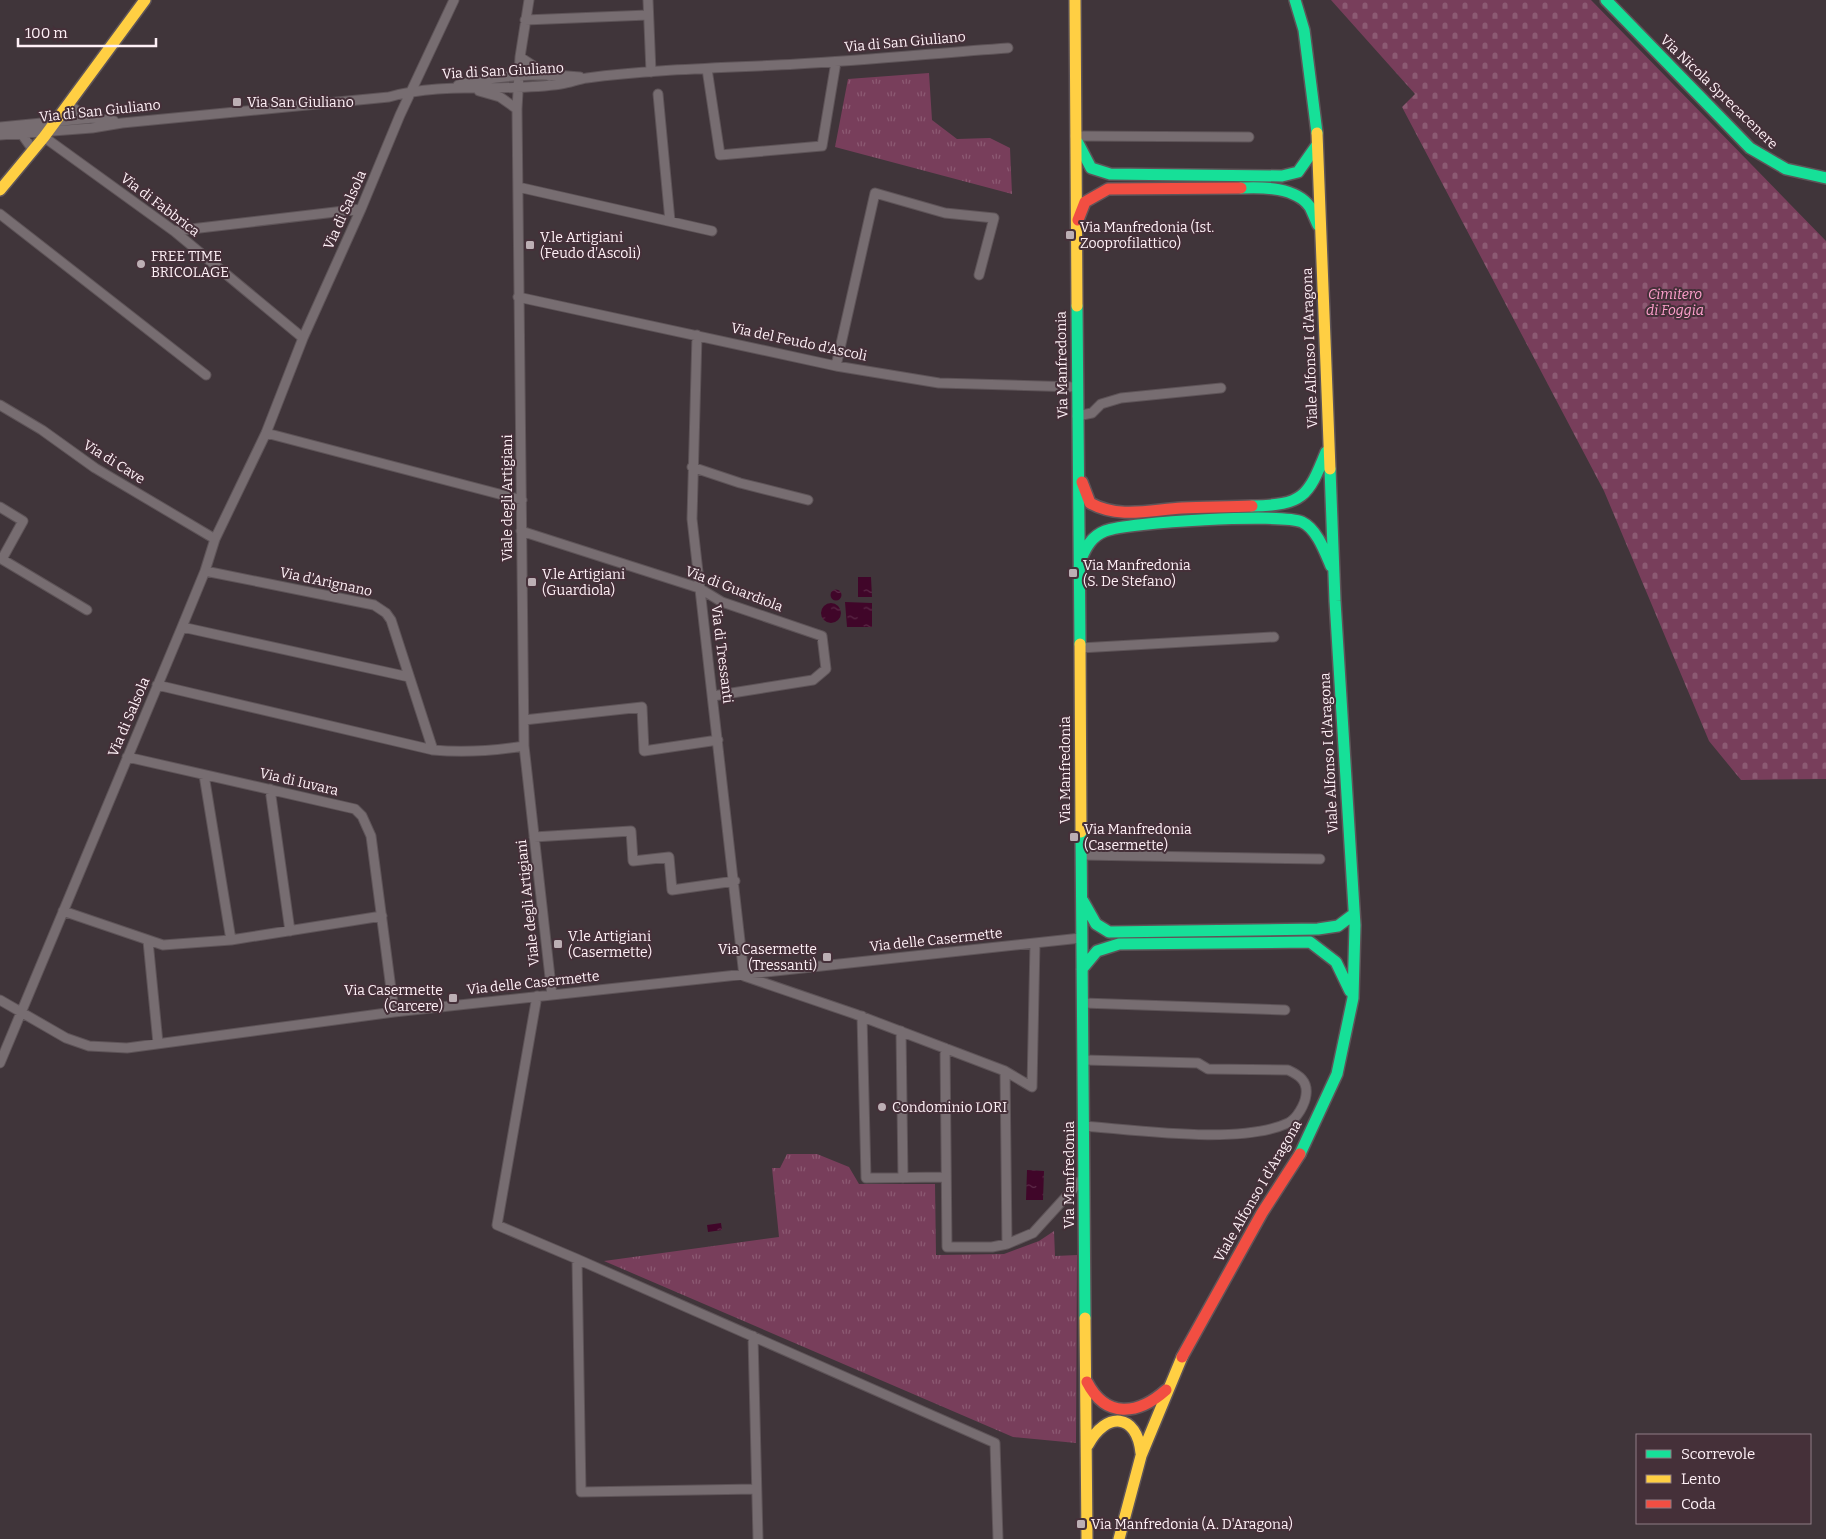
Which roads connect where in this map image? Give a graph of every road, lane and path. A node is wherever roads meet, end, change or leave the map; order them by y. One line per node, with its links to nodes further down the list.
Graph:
1 (145, 0): 22 (main road)
2 (454, 0): 20 (street, Via di Salsola)
3 (529, 0): 9 (street, Viale degli Artigiani)
4 (648, 0): 8 (street)
5 (1074, 0): 30 (main road, Via Manfredonia)
6 (1295, 0): 32 (main road, Viale Alfonso I d'Aragona)
7 (1606, 0): 34 (main road, Via Nicola Sprecacenere)
8 (648, 15): 9 (street); 14 (street)
9 (525, 20): 11 (street, Viale degli Artigiani)
10 (1008, 48): 12 (street, Via di San Giuliano)
11 (520, 57): 15 (street); 17 (street, Viale degli Artigiani)
12 (836, 62): 13 (street, Via di San Giuliano); 13 (street)
13 (707, 69): 14 (street, Via di San Giuliano)
14 (651, 72): 16 (street, Via di San Giuliano)
15 (550, 76): 16 (street); 17 (street)
16 (585, 78): 17 (street, Via di San Giuliano)
17 (518, 82): 18 (street); 19 (street, Via di San Giuliano); 23 (street, Viale degli Artigiani)
18 (450, 87): 19 (street, Via di San Giuliano); 20 (street, Via di San Giuliano)
19 (474, 89): 23 (street)
20 (413, 90): 25 (street, Via di San Giuliano); 37 (street, Via di Salsola)
21 (658, 94): 39 (street)
22 (68, 104): 24 (street); 27 (main road)
23 (517, 109): 35 (street, Viale degli Artigiani)
24 (87, 118): 25 (street); 27 (street)
25 (122, 123): 27 (street, Via di San Giuliano)
26 (0, 127): 27 (street)
27 (50, 129): 28 (street, Via di San Giuliano); 33 (main road); 42 (street, Via di Fabbrica)
28 (21, 133): 29 (street, Via di San Giuliano); 33 (street)
29 (0, 134)
30 (1075, 136): 31 (street); 32 (main road); 40 (main road, Via Manfredonia)
31 (1249, 137)
32 (1317, 143): 41 (main road, Viale Alfonso I d'Aragona)
33 (33, 150): 36 (main road)
34 (1826, 178)
35 (518, 187): 39 (street); 45 (street, Viale degli Artigiani)
36 (0, 190)
37 (361, 209): 42 (street); 47 (street, Via di Salsola)
38 (0, 214): 49 (street)
39 (670, 221): 43 (street)
40 (1075, 224): 41 (main road); 50 (main road, Via Manfredonia)
41 (1320, 229): 55 (main road, Viale Alfonso I d'Aragona)
42 (174, 231): 47 (street, Via di Fabbrica)
43 (712, 231)
44 (979, 275): 48 (street)
45 (518, 297): 46 (street, Via del Feudo d'Ascoli); 58 (street, Viale degli Artigiani)
46 (698, 334): 48 (street, Via del Feudo d'Ascoli); 56 (street, Via di Tressanti)
47 (303, 338): 54 (street, Via di Salsola)
48 (836, 366): 50 (street, Via del Feudo d'Ascoli)
49 (206, 374)
50 (1077, 387): 53 (main road, Via Manfredonia)
51 (1221, 388): 53 (street)
52 (0, 405): 62 (street, Via di Cave)
53 (1077, 416): 57 (main road, Via Manfredonia)
54 (266, 433): 58 (street); 62 (street, Via di Salsola)
55 (1329, 444): 57 (main road); 66 (main road, Viale Alfonso I d'Aragona)
56 (692, 467): 59 (street); 67 (street, Via di Tressanti)
57 (1078, 468): 64 (main road, Via Manfredonia)
58 (522, 500): 61 (street, Viale degli Artigiani)
59 (808, 500)
60 (0, 507): 63 (street)
61 (521, 531): 67 (street, Via di Guardiola); 75 (street, Viale degli Artigiani)
62 (215, 538): 65 (street, Via di Salsola)
63 (1, 559): 68 (street)
64 (1079, 565): 66 (main road); 71 (main road, Via Manfredonia)
65 (205, 571): 69 (street, Via di Salsola); 72 (street, Via d'Arignano)
66 (1334, 573): 88 (main road, Viale Alfonso I d'Aragona)
67 (699, 588): 74 (street, Via di Tressanti); 74 (street, Via di Guardiola)
68 (87, 610)
69 (182, 627): 72 (street); 73 (street, Via di Salsola)
70 (1274, 637): 71 (street)
71 (1080, 648): 83 (main road, Via Manfredonia)
72 (409, 677): 78 (street, Via d'Arignano)
73 (157, 685): 78 (street); 79 (street, Via di Salsola)
74 (713, 696): 76 (street, Via di Tressanti)
75 (524, 720): 76 (street); 77 (street, Viale degli Artigiani)
76 (718, 740): 85 (street, Via di Tressanti)
77 (524, 746): 78 (street); 82 (street, Viale degli Artigiani)
78 (433, 750)
79 (127, 757): 80 (street, Via di Iuvara); 87 (street, Via di Salsola)
80 (204, 775): 81 (street, Via di Iuvara); 92 (street)
81 (270, 790): 89 (street, Via di Iuvara); 90 (street)
82 (534, 837): 85 (street); 97 (street, Viale degli Artigiani)
83 (1080, 855): 84 (street); 86 (main road, Via Manfredonia)
84 (1320, 859)
85 (735, 882): 96 (street, Via di Tressanti)
86 (1082, 899): 88 (main road); 91 (main road, Via Manfredonia)
87 (63, 911): 93 (street); 103 (street, Via di Salsola)
88 (1354, 914): 99 (main road, Viale Alfonso I d'Aragona)
89 (382, 916): 90 (street); 104 (street, Via di Iuvara)
90 (290, 931): 92 (street)
91 (1081, 938): 94 (street, Via delle Casermette); 95 (main road, Via Manfredonia)
92 (231, 940): 93 (street)
93 (148, 941): 107 (street)
94 (1035, 943): 96 (street, Via delle Casermette); 111 (street)
95 (1082, 969): 99 (main road); 101 (main road, Via Manfredonia)
96 (744, 976): 97 (street, Via delle Casermette); 105 (street)
97 (552, 994): 98 (street, Via delle Casermette)
98 (537, 996): 104 (street, Via delle Casermette); 117 (street)
99 (1352, 998): 120 (main road, Viale Alfonso I d'Aragona)
100 (0, 1000): 103 (street, Via delle Casermette)
101 (1083, 1003): 102 (street); 109 (main road, Via Manfredonia)
102 (1285, 1010)
103 (21, 1012): 107 (street, Via delle Casermette); 110 (street, Via di Salsola)
104 (394, 1012): 107 (street, Via delle Casermette)
105 (862, 1016): 106 (street); 115 (street)
106 (901, 1031): 108 (street); 115 (street)
107 (158, 1043)
108 (945, 1048): 111 (street); 113 (street)
109 (1084, 1060): 112 (main road, Via Manfredonia); 112 (street)
110 (0, 1063)
111 (1005, 1071): 116 (street)
112 (1084, 1126): 114 (main road, Via Manfredonia)
113 (945, 1177): 115 (street); 116 (street)
114 (1084, 1177): 116 (street); 119 (main road, Via Manfredonia)
115 (903, 1178)
116 (1007, 1244)
117 (577, 1259): 118 (street); 123 (street)
118 (753, 1336): 123 (street); 125 (street)
119 (1085, 1373): 120 (main road); 121 (main road, Via Manfredonia)
120 (1169, 1386): 122 (main road, Viale Alfonso I d'Aragona)
121 (1086, 1455): 122 (main road); 126 (main road, Via Manfredonia)
122 (1141, 1456): 127 (main road)
123 (756, 1489): 124 (street)
124 (758, 1539)
125 (998, 1539)
126 (1087, 1539)
127 (1119, 1539)

